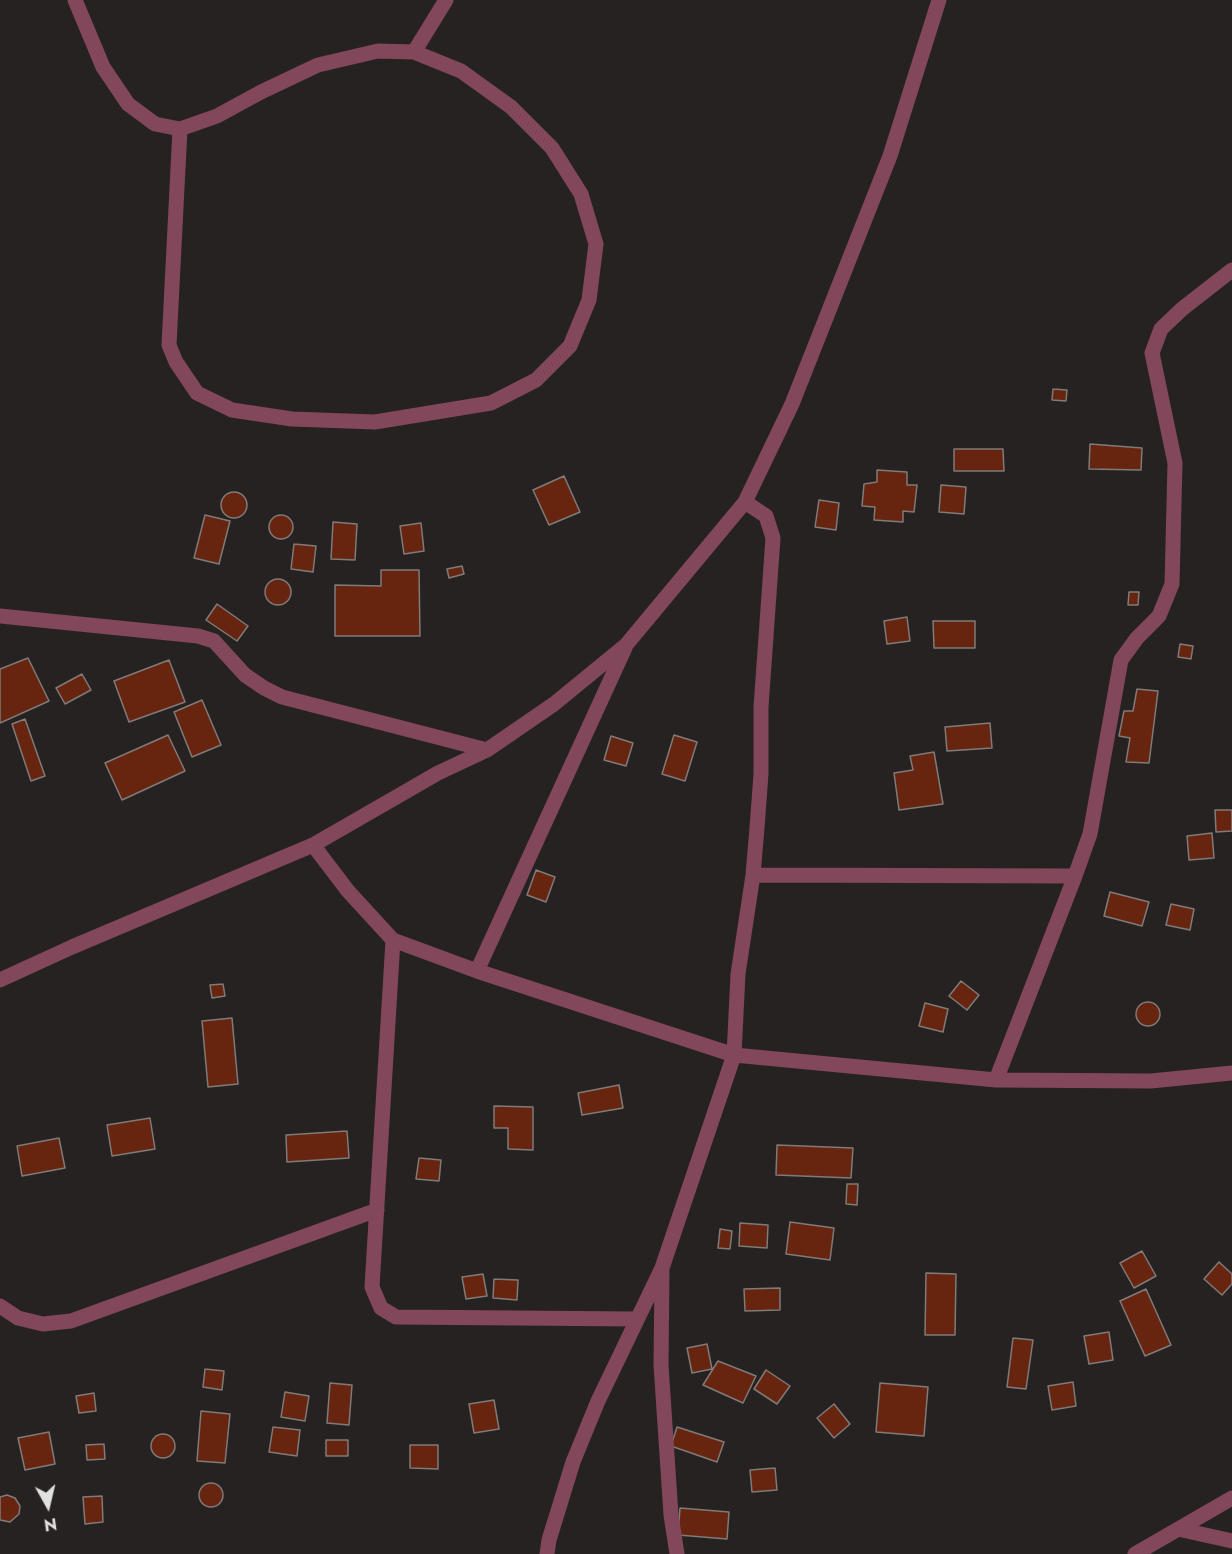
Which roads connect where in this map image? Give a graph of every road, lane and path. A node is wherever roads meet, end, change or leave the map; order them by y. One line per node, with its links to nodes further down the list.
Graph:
1 (75, 0): 5 (street)
2 (446, 0): 4 (street)
3 (939, 0): 7 (street)
4 (414, 52): 5 (street); 5 (street)
5 (180, 129)
6 (1232, 270): 13 (street)
7 (745, 502): 9 (street); 12 (street)
8 (0, 616): 10 (street)
9 (626, 645): 10 (street); 15 (street)
10 (487, 750): 11 (street)
11 (313, 845): 14 (street); 16 (street)
12 (753, 875): 13 (street); 17 (street)
13 (1075, 876): 19 (street)
14 (393, 940): 15 (street); 20 (street)
15 (477, 971): 17 (street)
16 (0, 980)
17 (734, 1055): 19 (street); 21 (street)
18 (1232, 1073): 19 (street)
19 (996, 1080)
20 (377, 1210): 22 (street); 23 (street)
21 (662, 1268): 23 (street); 28 (street)
22 (0, 1306)
23 (636, 1319): 27 (street)
24 (1232, 1498): 25 (street)
25 (1178, 1529): 26 (street); 29 (street)
26 (1232, 1541)
27 (547, 1554)
28 (677, 1554)
29 (1135, 1554)

